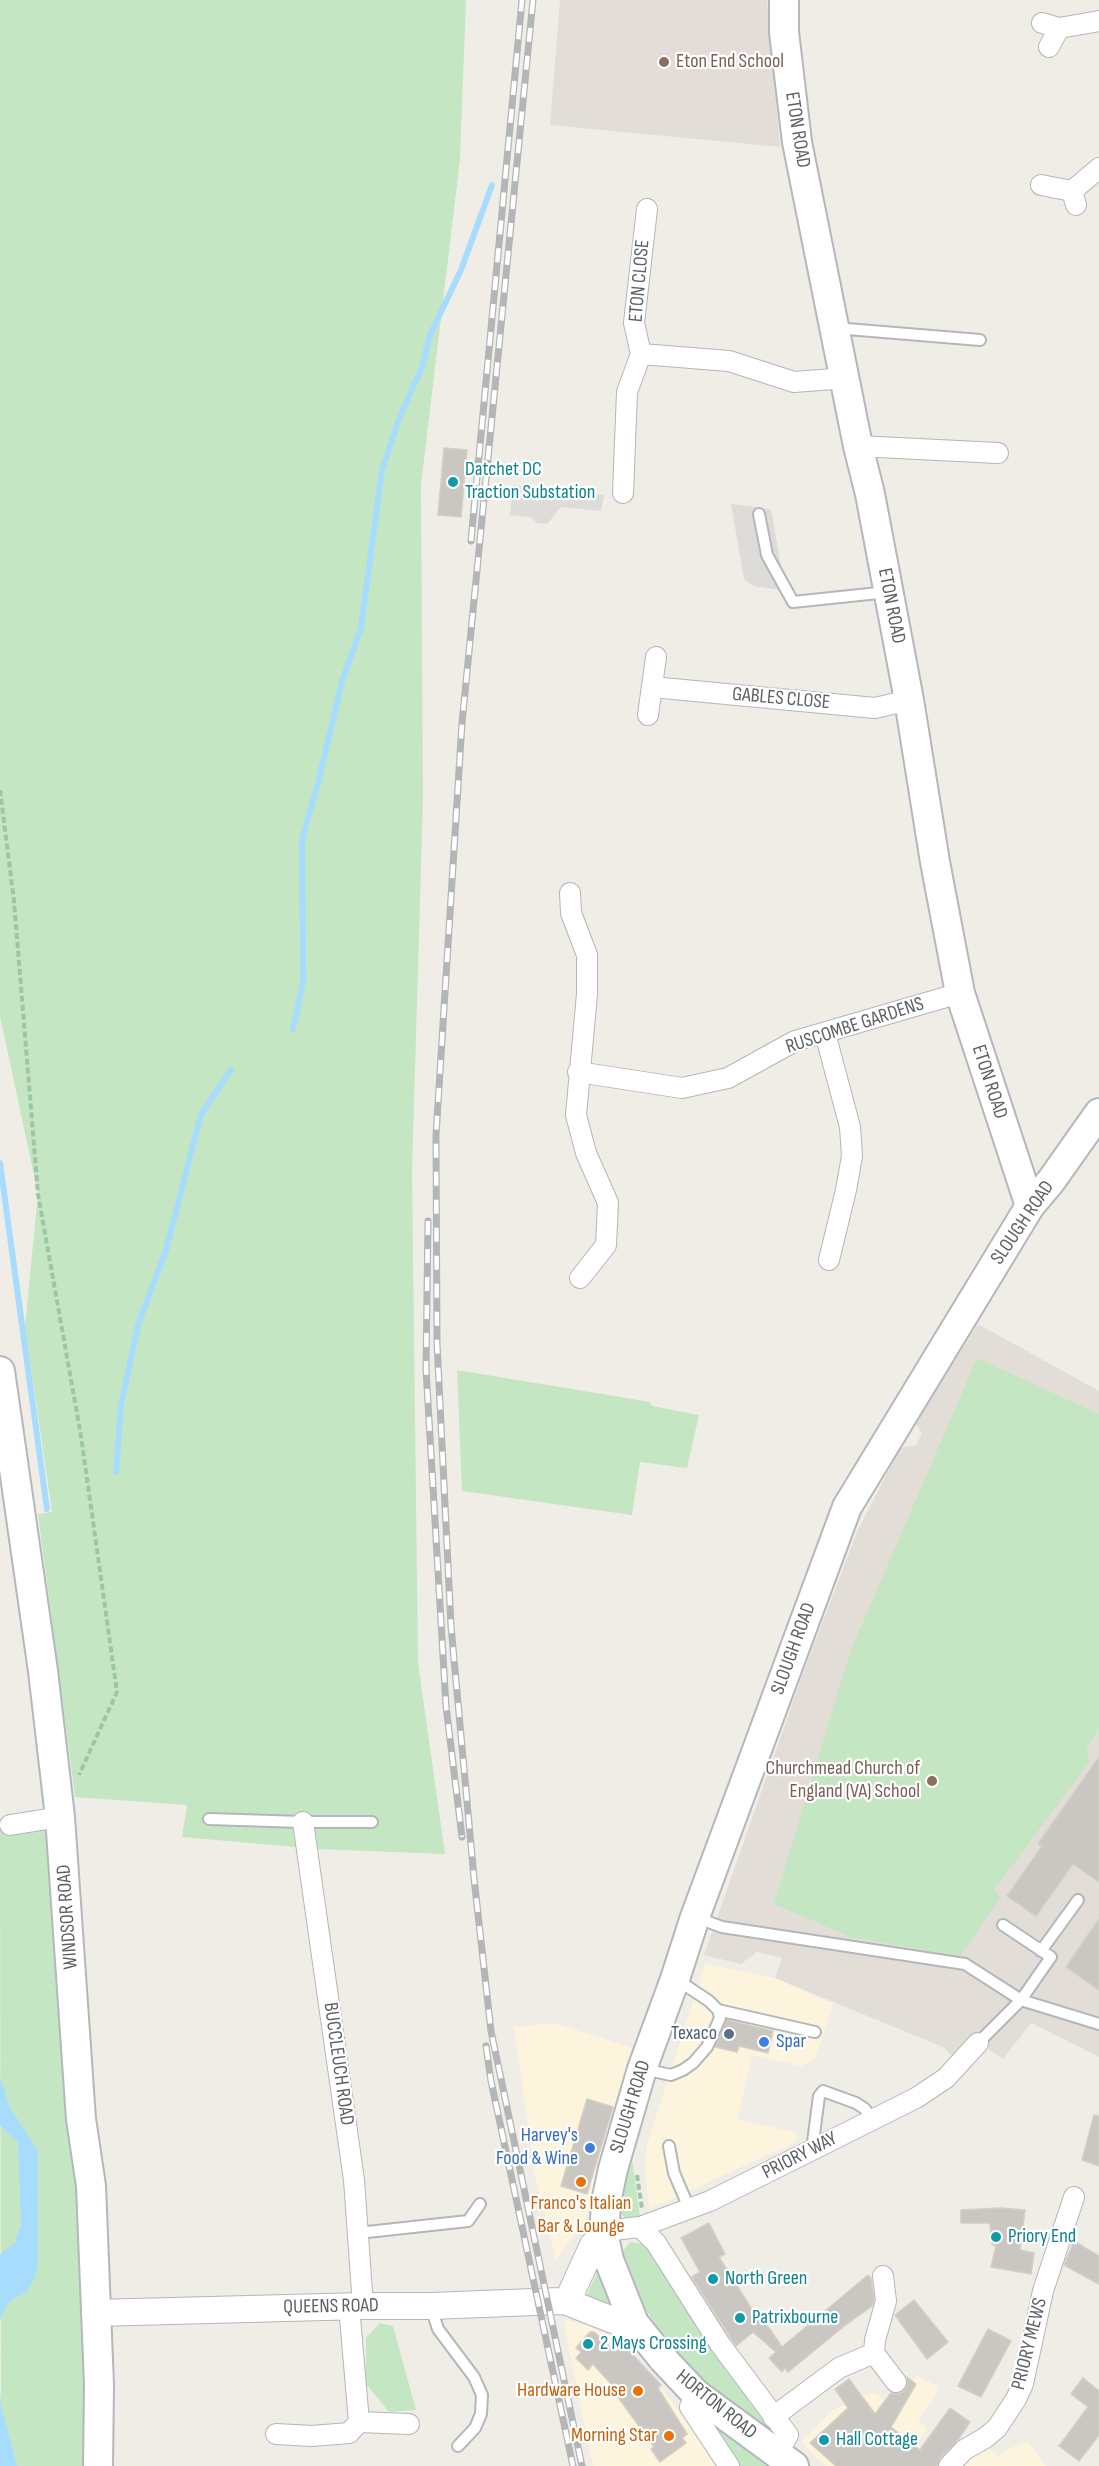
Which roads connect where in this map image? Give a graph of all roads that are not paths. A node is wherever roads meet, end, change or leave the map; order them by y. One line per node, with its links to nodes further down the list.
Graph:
1 (784, 0): 7 (main road, ETON ROAD)
2 (1099, 21): 3 (street)
3 (1049, 47)
4 (1099, 168): 5 (street)
5 (1041, 185)
6 (647, 208): 9 (street, ETON CLOSE)
7 (835, 328): 8 (lane); 10 (main road, ETON ROAD)
8 (980, 340)
9 (641, 354): 10 (street); 13 (street)
10 (846, 378): 11 (main road, ETON ROAD)
11 (858, 446): 12 (street); 15 (main road, ETON ROAD)
12 (998, 453)
13 (623, 493)
14 (759, 514): 15 (lane)
15 (889, 592): 18 (main road, ETON ROAD)
16 (656, 657): 17 (street)
17 (652, 687): 18 (street, GABLES CLOSE); 19 (street)
18 (909, 700): 21 (main road, ETON ROAD)
19 (648, 715)
20 (570, 893): 23 (street)
21 (960, 993): 22 (street, RUSCOMBE GARDENS); 25 (main road, ETON ROAD)
22 (825, 1034): 23 (street, RUSCOMBE GARDENS); 26 (street)
23 (578, 1072): 27 (street)
24 (1099, 1113): 25 (main road, SLOUGH ROAD)
25 (1030, 1206): 35 (main road, SLOUGH ROAD)
26 (829, 1260)
27 (580, 1278)
28 (0, 1371): 29 (main road, WINDSOR ROAD)
29 (60, 1817): 33 (street); 58 (main road, WINDSOR ROAD)
30 (209, 1819): 31 (lane)
31 (303, 1822): 32 (lane); 52 (street, BUCCLEUCH ROAD)
32 (372, 1822)
33 (10, 1825)
34 (1078, 1900): 37 (lane)
35 (695, 1917): 38 (main road, SLOUGH ROAD); 39 (lane)
36 (1003, 1925): 37 (lane)
37 (1041, 1951): 39 (lane)
38 (675, 1979): 40 (lane); 44 (main road, SLOUGH ROAD)
39 (1021, 2000): 41 (lane); 43 (lane)
40 (718, 2010): 42 (lane); 44 (lane)
41 (1099, 2024)
42 (815, 2032)
43 (978, 2043): 45 (street, PRIORY WAY)
44 (642, 2069): 53 (main road, SLOUGH ROAD)
45 (873, 2120): 47 (street, PRIORY WAY); 47 (lane)
46 (669, 2146): 50 (lane)
47 (812, 2150): 50 (street, PRIORY WAY)
48 (1074, 2197): 71 (street, PRIORY MEWS)
49 (480, 2204): 52 (lane)
50 (689, 2208): 51 (street, PRIORY WAY)
51 (640, 2227): 53 (street, PRIORY WAY); 63 (street)
52 (358, 2233): 56 (street, BUCCLEUCH ROAD)
53 (604, 2234): 55 (street); 59 (main road, HORTON ROAD)
54 (883, 2276): 60 (street)
55 (567, 2302): 57 (street, QUEENS ROAD); 59 (street, QUEENS ROAD)
56 (356, 2306): 57 (street, QUEENS ROAD); 58 (street, QUEENS ROAD); 64 (street, BUCCLEUCH ROAD)
57 (431, 2307): 67 (lane)
58 (95, 2313): 69 (main road, WINDSOR ROAD)
59 (634, 2323): 62 (main road, HORTON ROAD)
60 (874, 2354): 61 (street); 63 (street)
61 (896, 2382)
62 (696, 2394): 68 (main road, HORTON ROAD); 70 (street)
63 (773, 2417): 68 (street)
64 (359, 2422): 65 (street); 66 (street)
65 (409, 2424)
66 (276, 2434)
67 (458, 2446)
68 (786, 2459)
69 (98, 2466)
70 (729, 2466)
71 (948, 2466)

